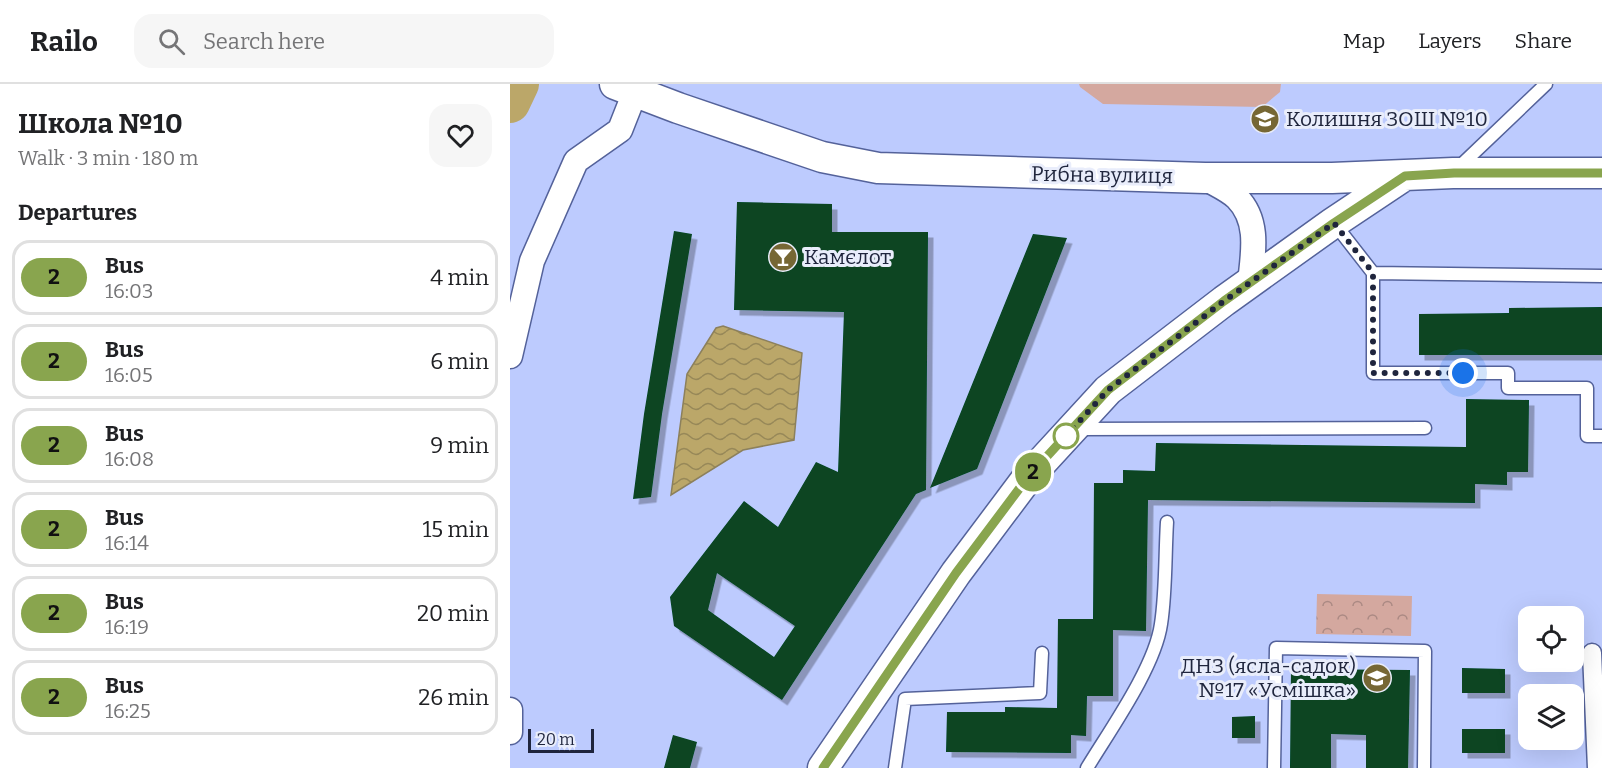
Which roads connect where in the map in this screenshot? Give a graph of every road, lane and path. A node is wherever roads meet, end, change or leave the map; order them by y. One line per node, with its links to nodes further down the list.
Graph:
1 (1546, 84): 3 (lane)
2 (625, 88): 6 (street, Рибна вулиця); 11 (street)
3 (1454, 173): 4 (street, Рибна вулиця); 5 (street, Рибна вулиця)
4 (1602, 173)
5 (1405, 176): 6 (street, Рибна вулиця); 7 (street)
6 (1205, 178): 10 (street)
7 (1334, 223): 8 (lane); 10 (street)
8 (1373, 273): 9 (lane); 14 (lane)
9 (1602, 276)
10 (1250, 283): 13 (street)
11 (510, 356)
12 (1425, 428): 13 (lane)
13 (1072, 429): 20 (street)
14 (1602, 436)
15 (1167, 522): 22 (lane)
16 (1042, 653): 21 (lane)
17 (1592, 653): 25 (street)
18 (510, 710): 19 (street)
19 (510, 732)
20 (823, 768)
21 (895, 768)
22 (1087, 768)
23 (1274, 768): 24 (lane)
24 (1424, 768)
25 (1597, 768)

